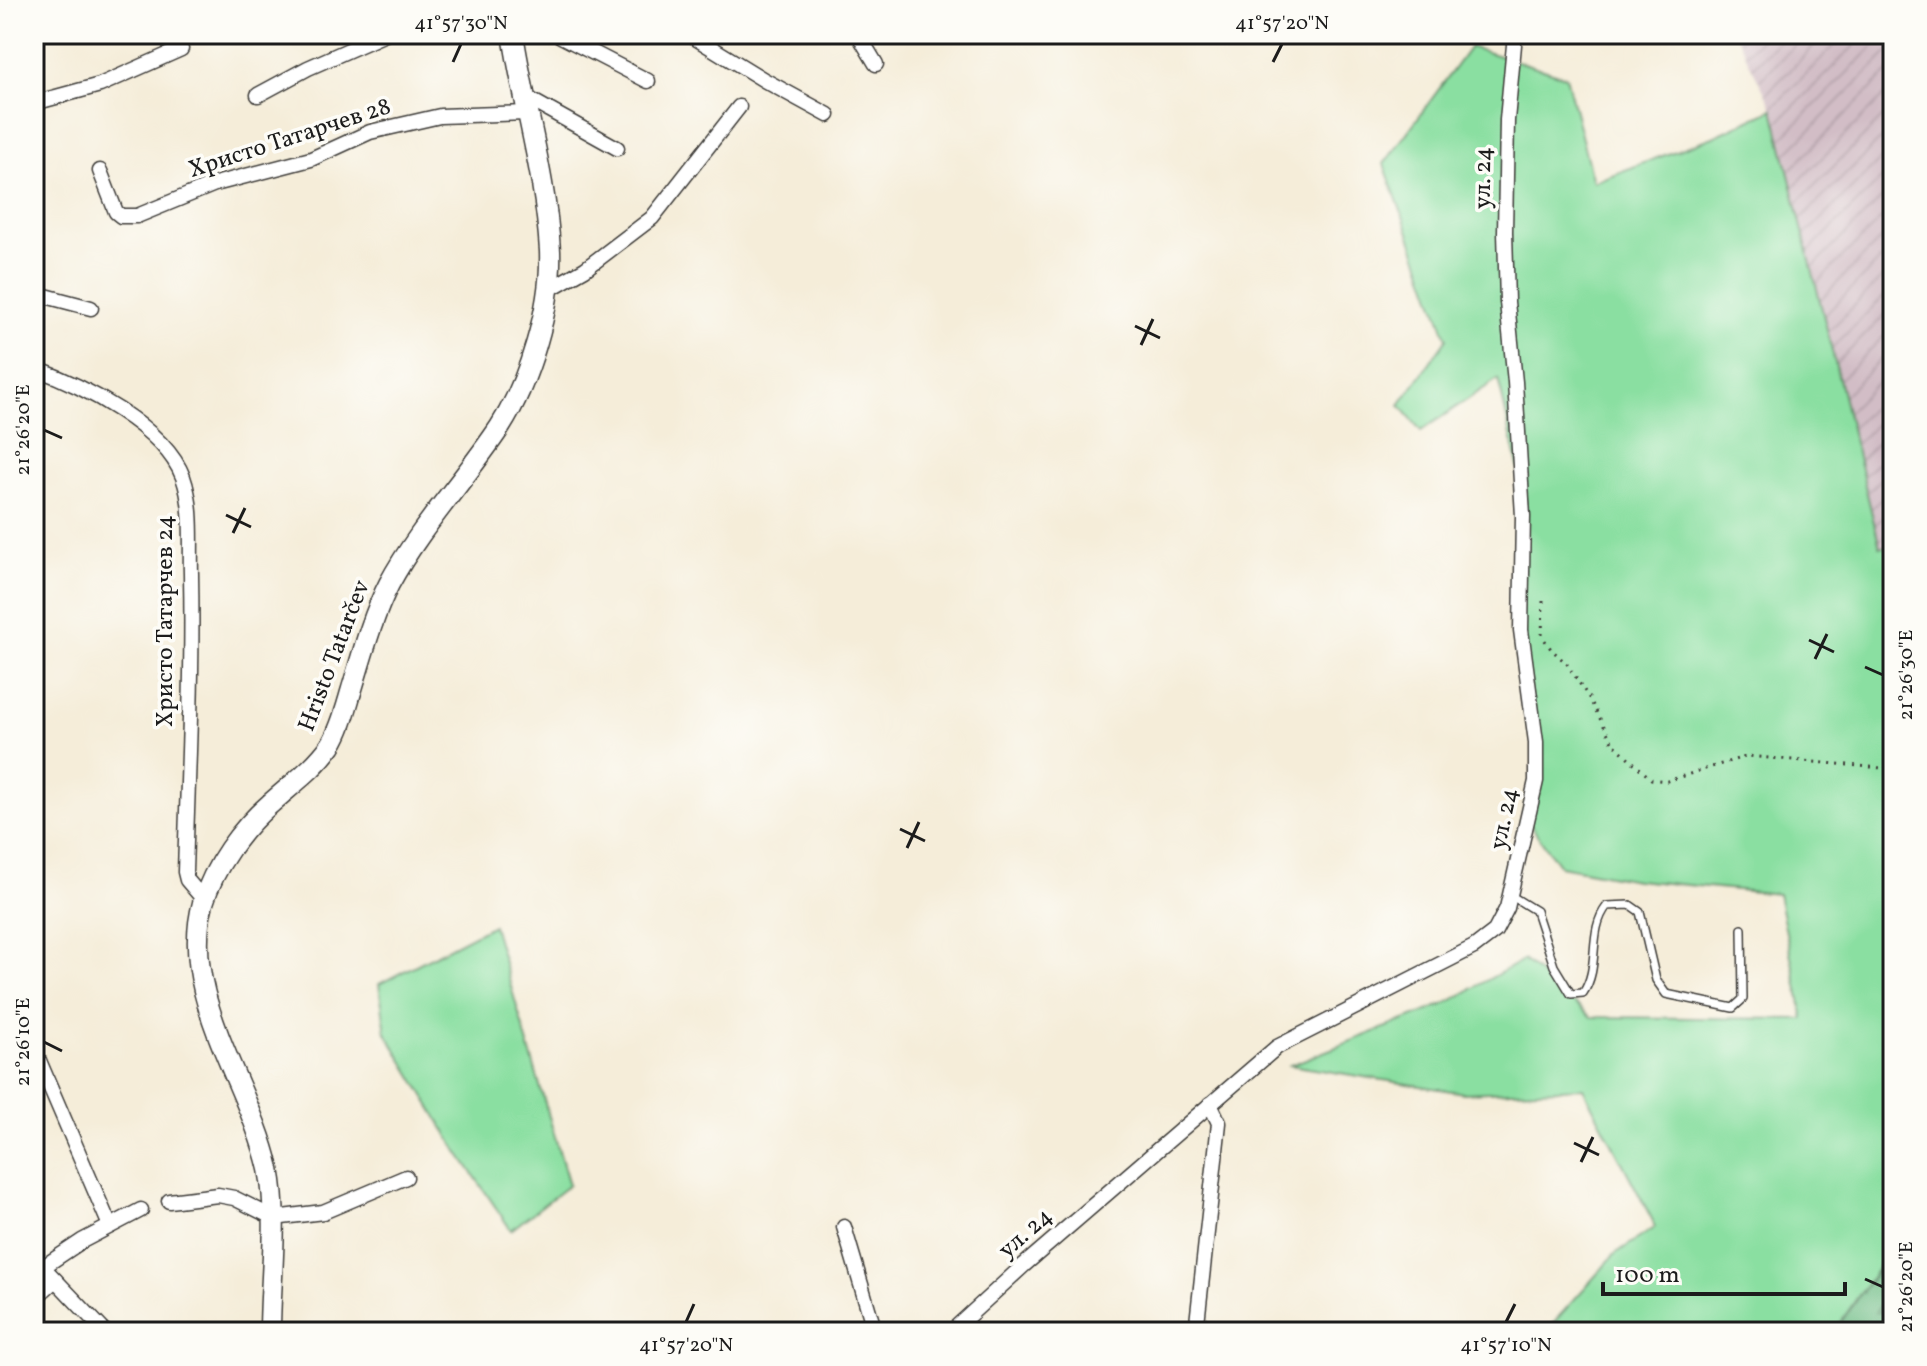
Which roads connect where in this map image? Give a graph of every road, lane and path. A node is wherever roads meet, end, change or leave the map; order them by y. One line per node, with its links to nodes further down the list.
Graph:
1 (385, 34): 10 (street)
2 (513, 34): 12 (main road, Hristo Tatarčev)
3 (557, 34): 9 (street)
4 (689, 34): 14 (street)
5 (858, 34): 8 (street)
6 (1515, 34): 23 (street, ул. 24)
7 (181, 49): 11 (street)
8 (876, 64)
9 (648, 81)
10 (258, 95)
11 (34, 103)
12 (524, 104): 15 (street); 16 (street, Христо Татарчев 28); 17 (main road, Hristo Tatarčev)
13 (739, 107): 17 (street)
14 (828, 115)
15 (617, 148)
16 (100, 171)
17 (546, 291): 24 (main road, Hristo Tatarčev)
18 (34, 293): 19 (street)
19 (91, 308)
20 (34, 368): 24 (street, Христо Татарчев 24)
21 (1543, 601): 22 (path)
22 (1893, 769)
23 (1510, 895): 25 (lane); 27 (street, ул. 24)
24 (204, 900): 31 (main road, Hristo Tatarčev)
25 (1742, 929)
26 (34, 1049): 32 (street)
27 (1210, 1104): 40 (street, ул. 24); 41 (street)
28 (406, 1177): 31 (street)
29 (169, 1201): 31 (street)
30 (141, 1210): 32 (street)
31 (274, 1218): 38 (main road, Hristo Tatarčev)
32 (110, 1226): 34 (street)
33 (844, 1227): 39 (street)
34 (38, 1264): 35 (street)
35 (55, 1280): 36 (street); 37 (street)
36 (34, 1299)
37 (105, 1332)
38 (270, 1332)
39 (875, 1332)
40 (951, 1332)
41 (1196, 1332)

